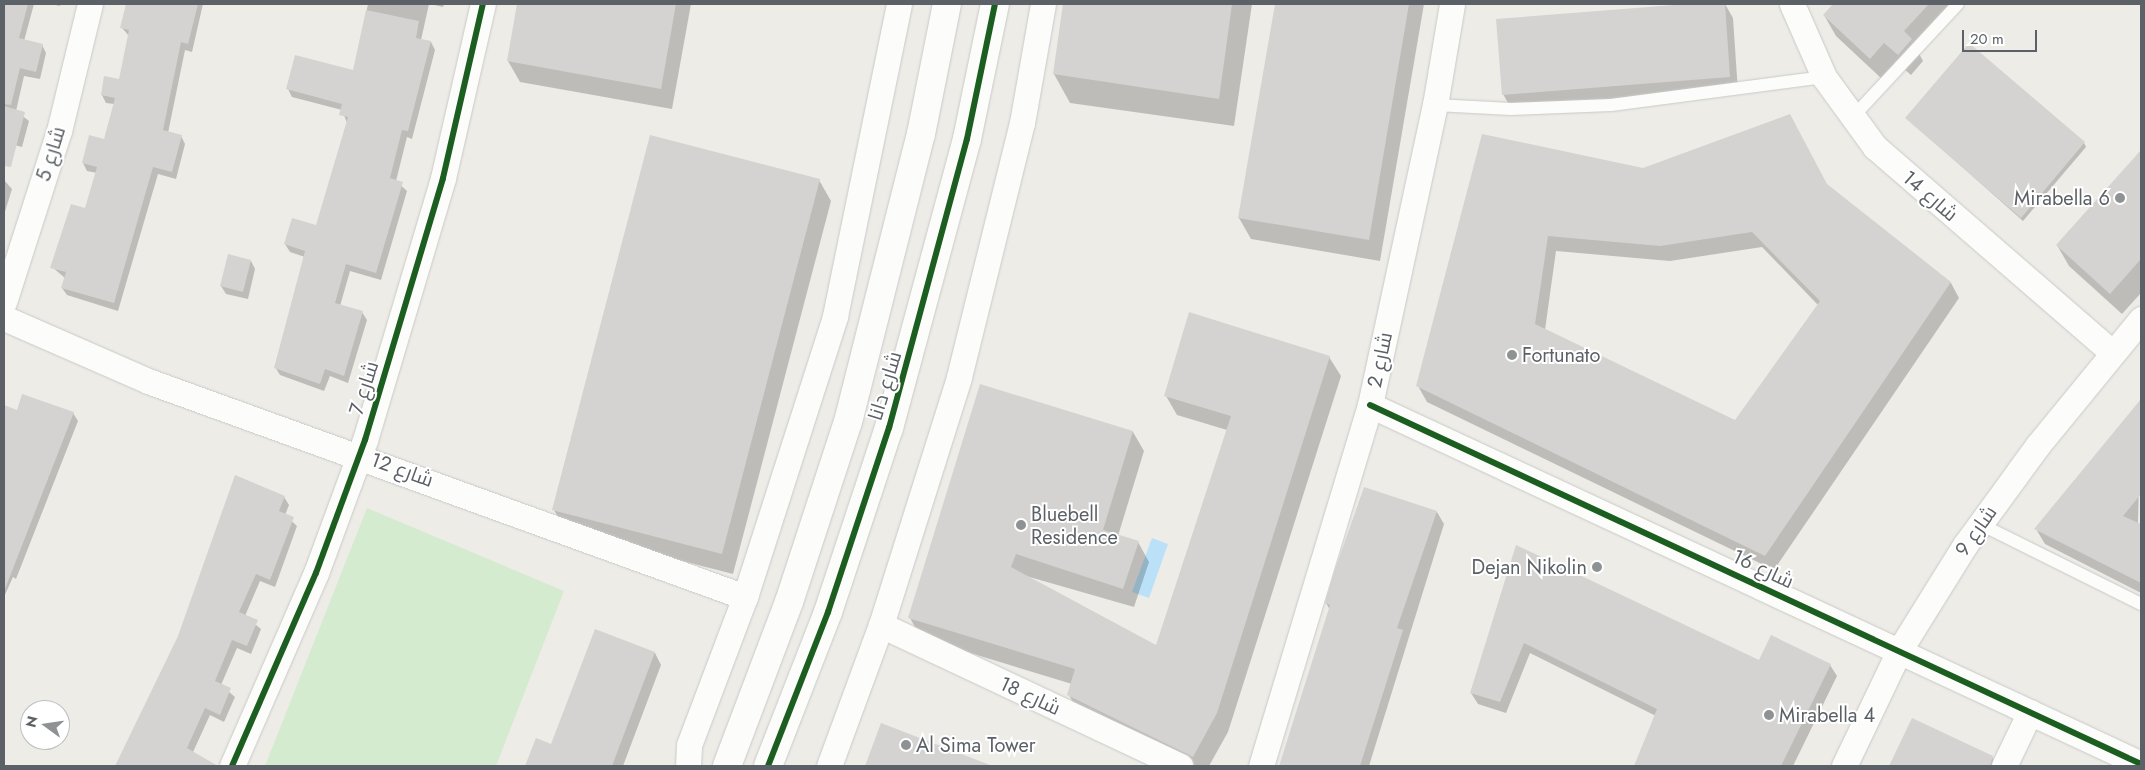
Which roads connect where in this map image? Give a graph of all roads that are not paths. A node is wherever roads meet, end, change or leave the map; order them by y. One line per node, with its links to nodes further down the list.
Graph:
1 (90, 4): 13 (street, شارع 5)
2 (483, 4): 18 (street, شارع 7)
3 (899, 4): 20 (street)
4 (946, 4): 29 (street, شارع دانا)
5 (995, 4): 22 (street, شارع دانا)
6 (1043, 4): 23 (street)
7 (1452, 4): 11 (street, شارع 2)
8 (1792, 4): 10 (street, شارع 14)
9 (1958, 4): 12 (lane)
10 (1824, 77): 11 (lane); 12 (street, شارع 14)
11 (1435, 105): 17 (street, شارع 2)
12 (1851, 119): 16 (street, شارع 14)
13 (4, 302)
14 (4, 318): 18 (street, شارع 12)
15 (2141, 319): 16 (street, شارع 9)
16 (2112, 352): 19 (street, شارع 9)
17 (1370, 405): 24 (street, شارع 16); 34 (street, شارع 2)
18 (360, 455): 20 (street, شارع 12); 28 (street, شارع 7)
19 (1980, 524): 21 (lane); 24 (street, شارع 9)
20 (745, 598): 26 (street)
21 (2141, 604)
22 (828, 612): 30 (street, شارع دانا); 31 (street)
23 (881, 625): 32 (street); 33 (street, شارع 18)
24 (1899, 651): 25 (street, شارع 16); 35 (street, شارع 9)
25 (2030, 712): 27 (street, شارع 16); 36 (street)
26 (685, 764)
27 (2141, 764)
28 (232, 766)
29 (726, 766)
30 (768, 766)
31 (784, 766)
32 (829, 766)
33 (1180, 766)
34 (1261, 766)
35 (1844, 766)
36 (2004, 766)

